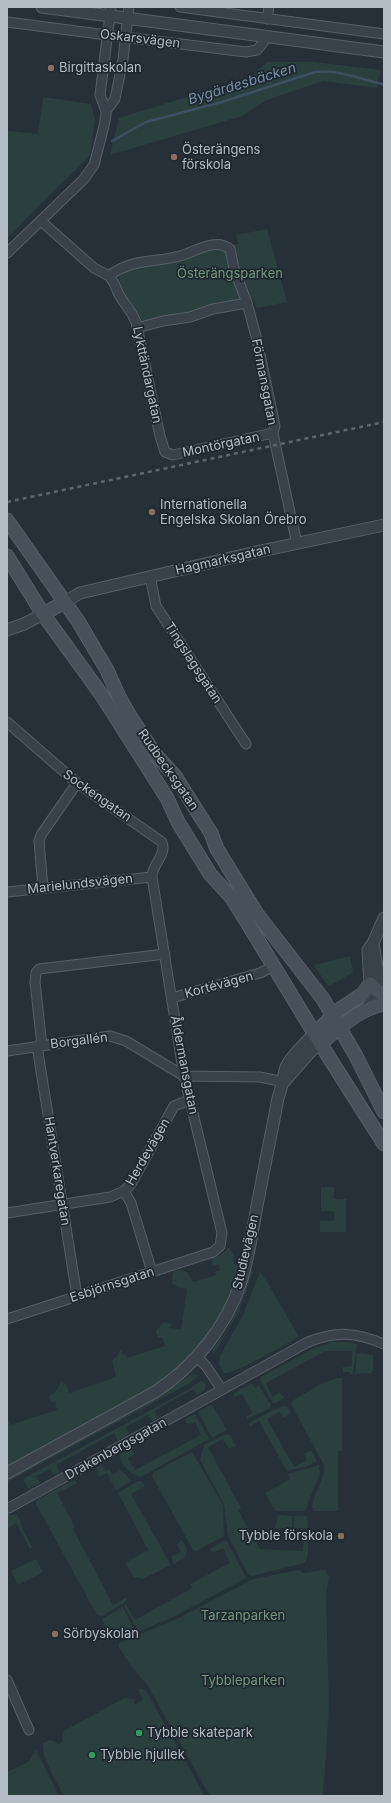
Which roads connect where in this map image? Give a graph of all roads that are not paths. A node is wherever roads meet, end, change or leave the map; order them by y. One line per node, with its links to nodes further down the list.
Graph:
1 (42, 7): 5 (street, Oskarsvägen)
2 (129, 7): 6 (street)
3 (180, 7): 7 (street)
4 (269, 7): 7 (street)
5 (110, 12): 6 (street, Oskarsvägen); 10 (street)
6 (128, 19): 11 (street); 12 (street, Oskarsvägen)
7 (267, 19): 9 (street)
8 (7, 22): 10 (street, Oskarsvägen)
9 (384, 34)
10 (107, 36): 11 (street, Oskarsvägen); 14 (street)
11 (126, 37): 12 (street, Oskarsvägen); 14 (street)
12 (264, 37): 13 (street, Oskarsvägen)
13 (384, 52)
14 (106, 111): 15 (street)
15 (40, 221): 16 (street); 17 (street)
16 (7, 253)
17 (109, 276): 18 (street, Förmansgatan); 19 (street, Lykttändargatan)
18 (247, 303): 19 (street); 20 (street, Förmansgatan)
19 (137, 328): 21 (street, Lykttändargatan)
20 (273, 433): 21 (street, Montörgatan); 24 (street, Förmansgatan)
21 (169, 454)
22 (7, 520): 27 (main road, Rudbecksgatan)
23 (384, 525): 24 (street, Hagmarksgatan)
24 (297, 544): 26 (street, Hagmarksgatan)
25 (7, 556): 28 (main road, Rudbecksgatan)
26 (150, 576): 27 (street, Hagmarksgatan); 31 (street, Tingslagsgatan)
27 (65, 602): 28 (main road); 41 (main road, Rudbecksgatan)
28 (43, 614): 29 (street); 43 (main road, Rudbecksgatan)
29 (7, 630)
30 (9, 727): 32 (street, Sockengatan)
31 (246, 744)
32 (77, 783): 33 (street, Sockengatan); 34 (street)
33 (152, 877): 34 (street, Marielundsvägen); 37 (street, Åldermansgatan)
34 (44, 888): 35 (street, Marielundsvägen)
35 (7, 892)
36 (384, 918): 39 (street)
37 (165, 954): 40 (street, Åldermansgatan); 44 (street, Hantverkaregatan)
38 (266, 970): 40 (street, Kortévägen)
39 (380, 990): 41 (main road, Studievägen); 42 (main road)
40 (172, 998): 46 (street, Åldermansgatan)
41 (332, 1016): 42 (main road, Rudbecksgatan); 43 (main road, Studievägen)
42 (339, 1028): 43 (main road); 49 (main road, Rudbecksgatan)
43 (318, 1038): 47 (street, Studievägen); 50 (main road, Rudbecksgatan)
44 (40, 1046): 45 (street, Borgallén); 46 (street, Borgallén); 52 (street, Hantverkaregatan)
45 (7, 1051)
46 (184, 1076): 47 (street); 48 (street, Åldermansgatan)
47 (284, 1082): 59 (street, Studievägen)
48 (190, 1100): 51 (street, Herdevägen); 54 (street, Åldermansgatan)
49 (384, 1112)
50 (384, 1144)
51 (124, 1191): 52 (street, Herdevägen); 55 (street)
52 (62, 1204): 53 (street, Herdevägen); 56 (street, Hantverkaregatan)
53 (7, 1213)
54 (217, 1249): 55 (street, Esbjörnsgatan)
55 (152, 1272): 56 (street, Esbjörnsgatan)
56 (77, 1296): 57 (street, Esbjörnsgatan)
57 (7, 1319)
58 (384, 1344): 60 (street, Drakenbergsgatan)
59 (197, 1357): 60 (street); 61 (street, Studievägen)
60 (222, 1390): 62 (street, Drakenbergsgatan)
61 (7, 1473)
62 (9, 1508)
63 (7, 1680): 64 (street)
64 (29, 1730)

